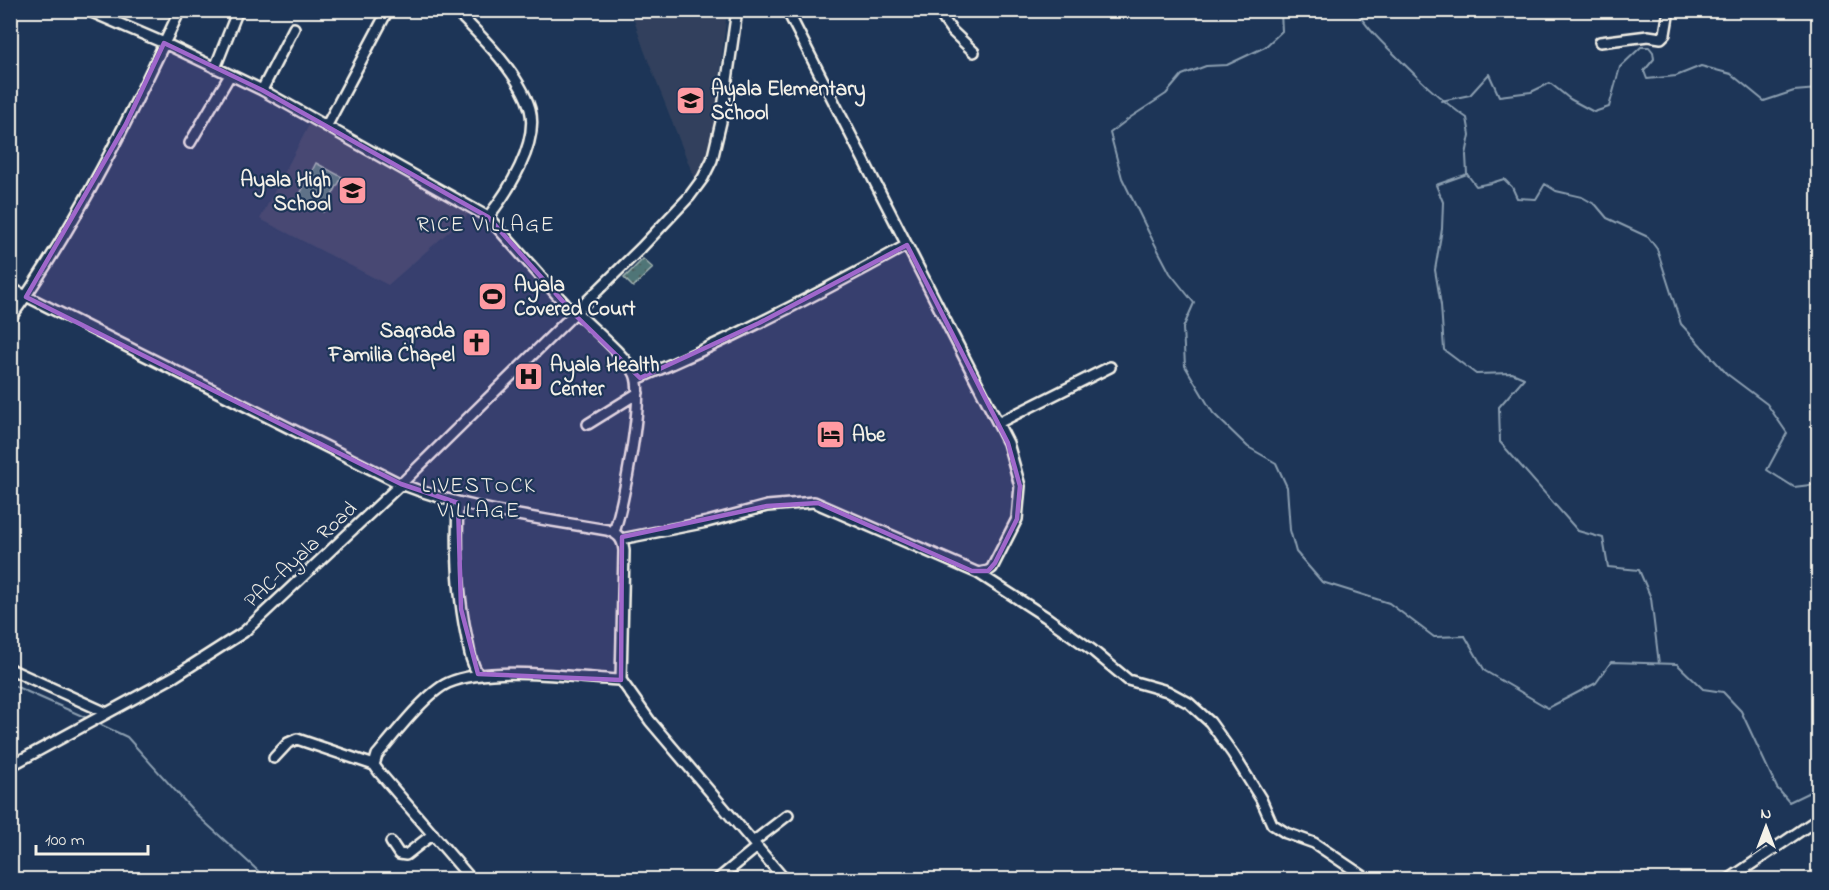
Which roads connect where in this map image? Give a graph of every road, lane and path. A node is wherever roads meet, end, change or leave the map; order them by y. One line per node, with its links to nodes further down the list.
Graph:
1 (87, 10): 12 (street)
2 (180, 10): 12 (street)
3 (238, 10): 14 (street)
4 (388, 10): 17 (street)
5 (455, 10): 19 (street)
6 (737, 10): 23 (street, PAC-Ayala Road)
7 (787, 10): 20 (street)
8 (937, 10): 13 (street)
9 (1669, 10): 11 (street)
10 (294, 28): 16 (street)
11 (1600, 42)
12 (164, 43): 14 (street); 22 (street)
13 (974, 52)
14 (215, 68): 15 (street)
15 (230, 75): 16 (street); 18 (street)
16 (262, 90): 17 (street)
17 (327, 125): 19 (street)
18 (189, 143)
19 (488, 217): 23 (street)
20 (907, 245): 26 (street); 28 (street)
21 (10, 288): 22 (street)
22 (26, 297): 24 (street); 30 (street)
23 (574, 312): 26 (street); 30 (street, PAC-Ayala Road)
24 (10, 319)
25 (1110, 367): 28 (street)
26 (637, 379): 27 (street)
27 (638, 393): 29 (street); 32 (street)
28 (998, 423): 33 (street)
29 (588, 424)
30 (401, 484): 31 (street); 37 (street, PAC-Ayala Road)
31 (458, 503): 32 (street); 35 (street)
32 (617, 535): 33 (street); 36 (street)
33 (978, 573): 49 (street)
34 (10, 669): 37 (street)
35 (478, 674): 36 (street); 39 (street)
36 (621, 680): 45 (street)
37 (104, 714): 40 (street, PAC-Ayala Road)
38 (274, 758): 39 (street)
39 (374, 765): 43 (street)
40 (10, 766)
41 (788, 815): 45 (street)
42 (1818, 819): 50 (street)
43 (433, 834): 44 (street); 46 (street)
44 (390, 842)
45 (755, 844): 47 (street); 48 (street)
46 (472, 879)
47 (717, 879)
48 (785, 879)
49 (1368, 879)
50 (1728, 879)

